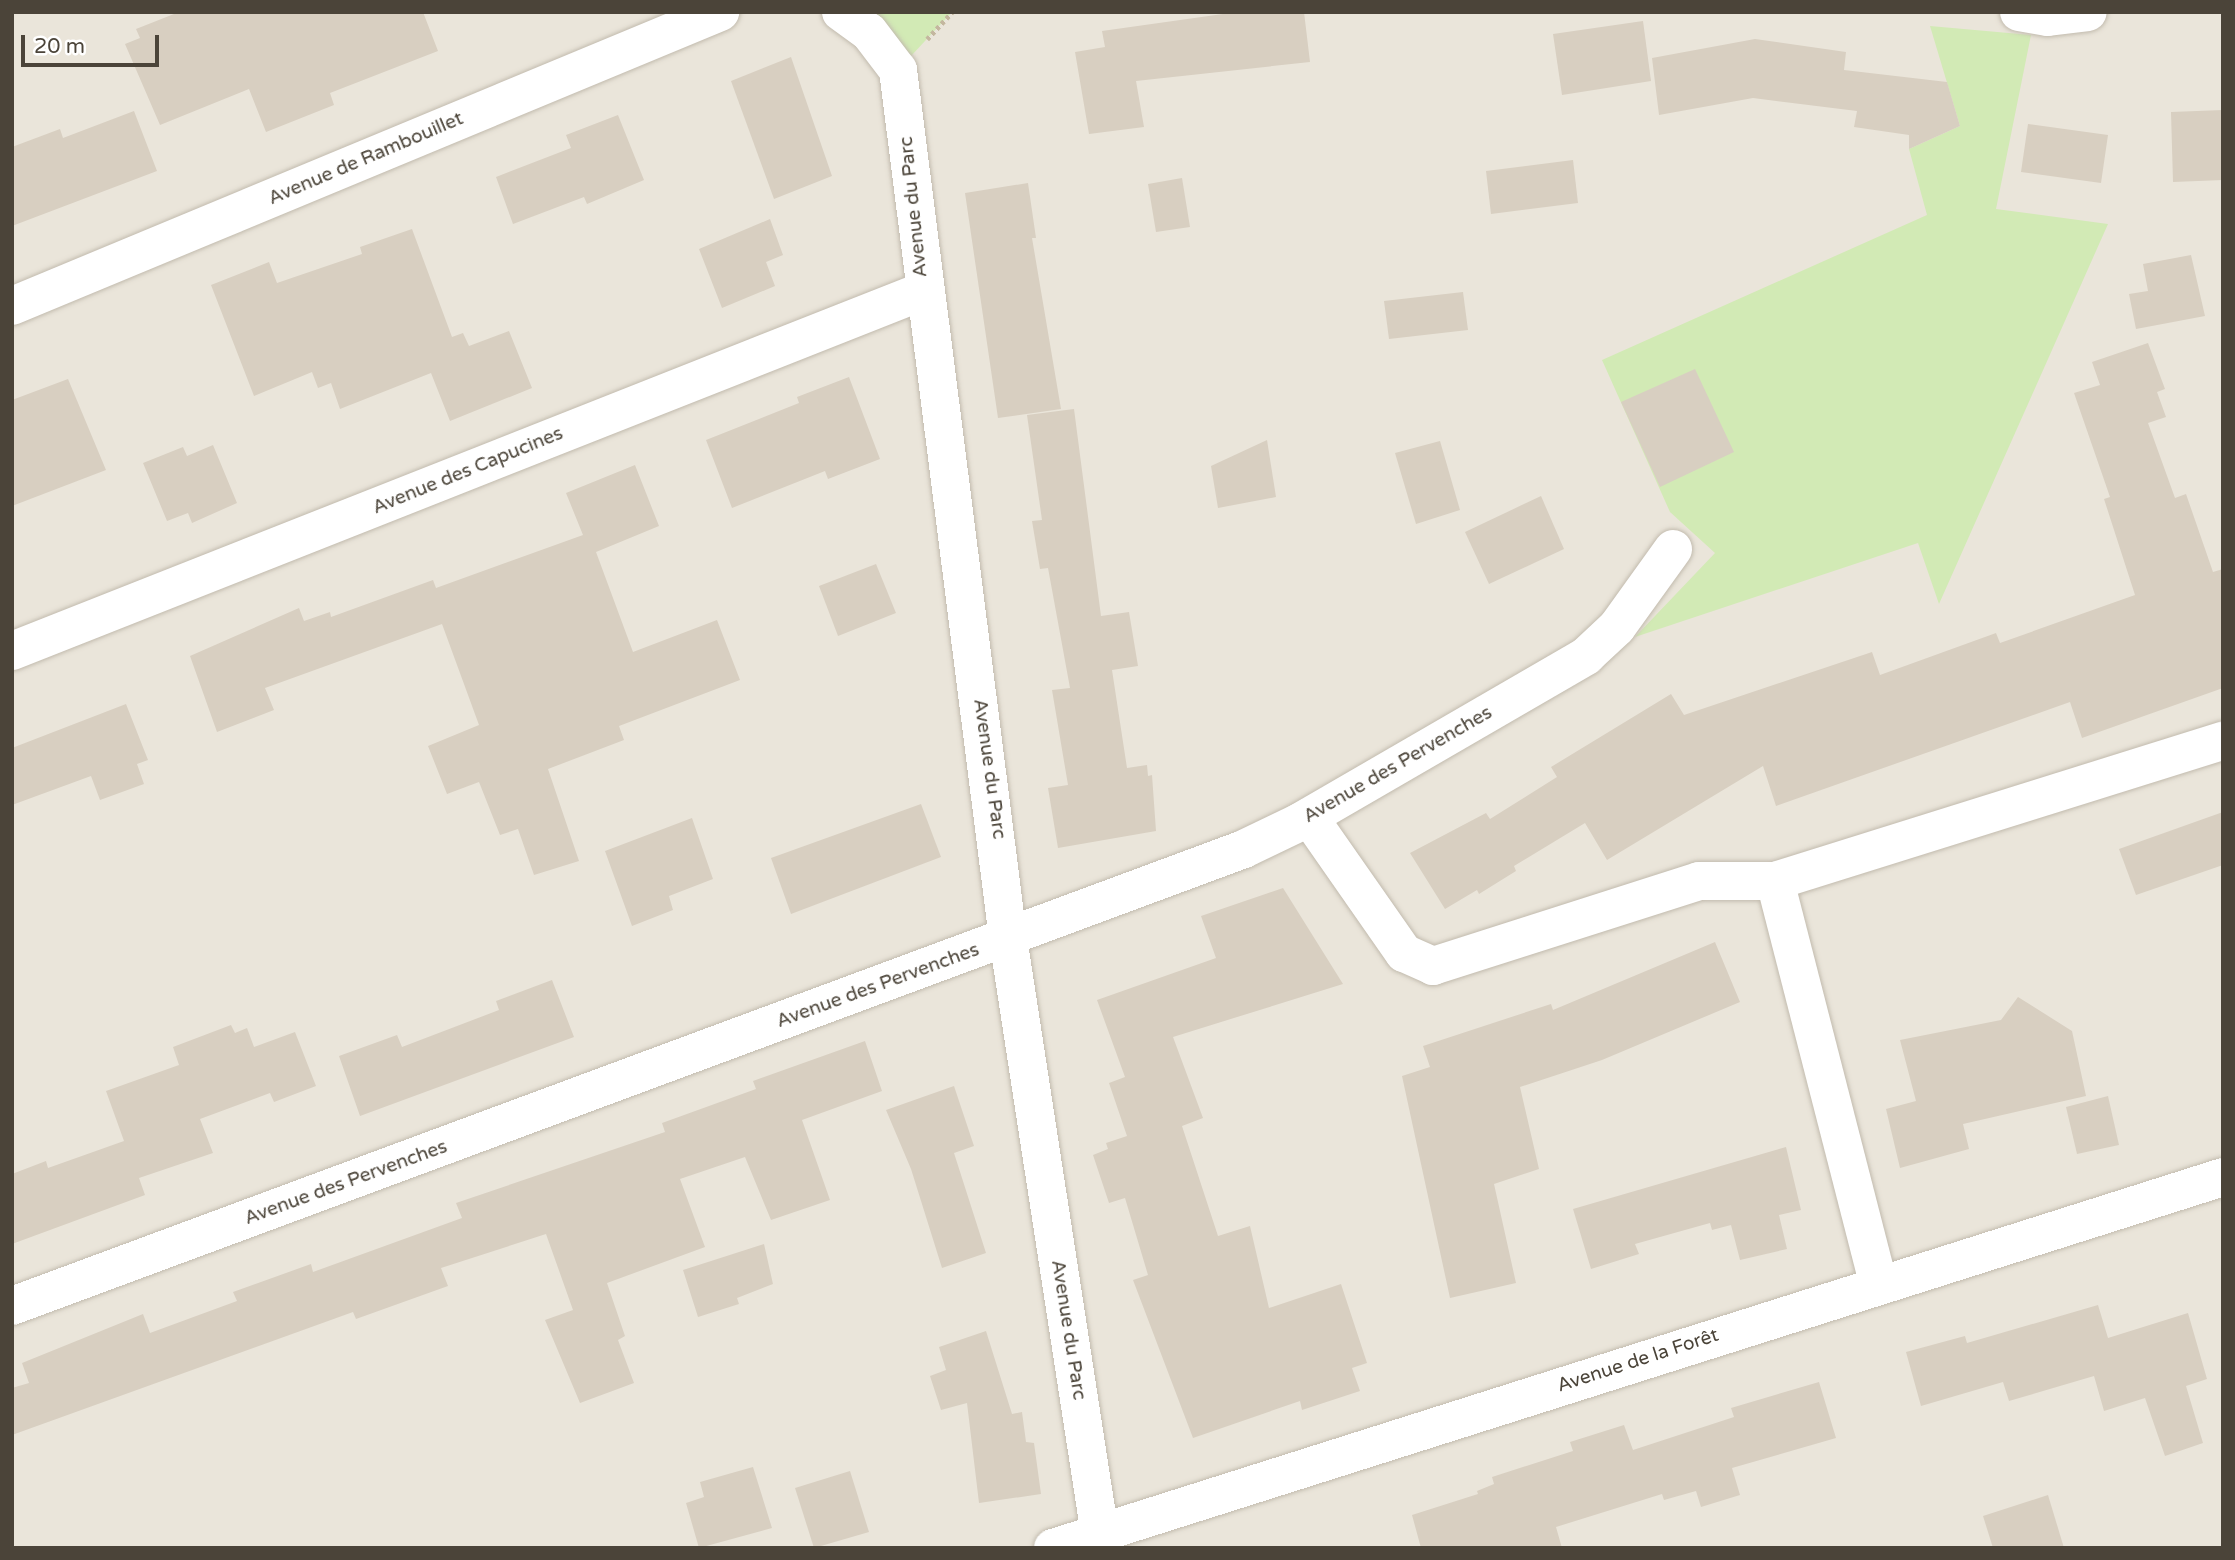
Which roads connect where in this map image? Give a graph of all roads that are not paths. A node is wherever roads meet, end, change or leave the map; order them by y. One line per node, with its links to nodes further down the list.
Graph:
1 (720, 12): 6 (street, Avenue de Rambouillet)
2 (841, 12): 5 (street, Avenue du Parc)
3 (2019, 12): 4 (street)
4 (2088, 12)
5 (923, 291): 8 (street, Avenue des Capucines); 12 (street, Avenue du Parc)
6 (12, 306)
7 (1673, 549): 10 (street, Avenue des Pervenches)
8 (12, 651)
9 (2223, 741): 11 (street)
10 (1310, 817): 11 (street); 12 (street, Avenue des Pervenches)
11 (1775, 881): 14 (street)
12 (1008, 938): 15 (street, Avenue des Pervenches); 16 (street, Avenue du Parc)
13 (2223, 1177): 14 (street, Avenue de la Forêt)
14 (1879, 1284): 16 (street, Avenue de la Forêt)
15 (12, 1306)
16 (1101, 1540): 17 (street, Avenue de la Forêt)
17 (1053, 1548)

